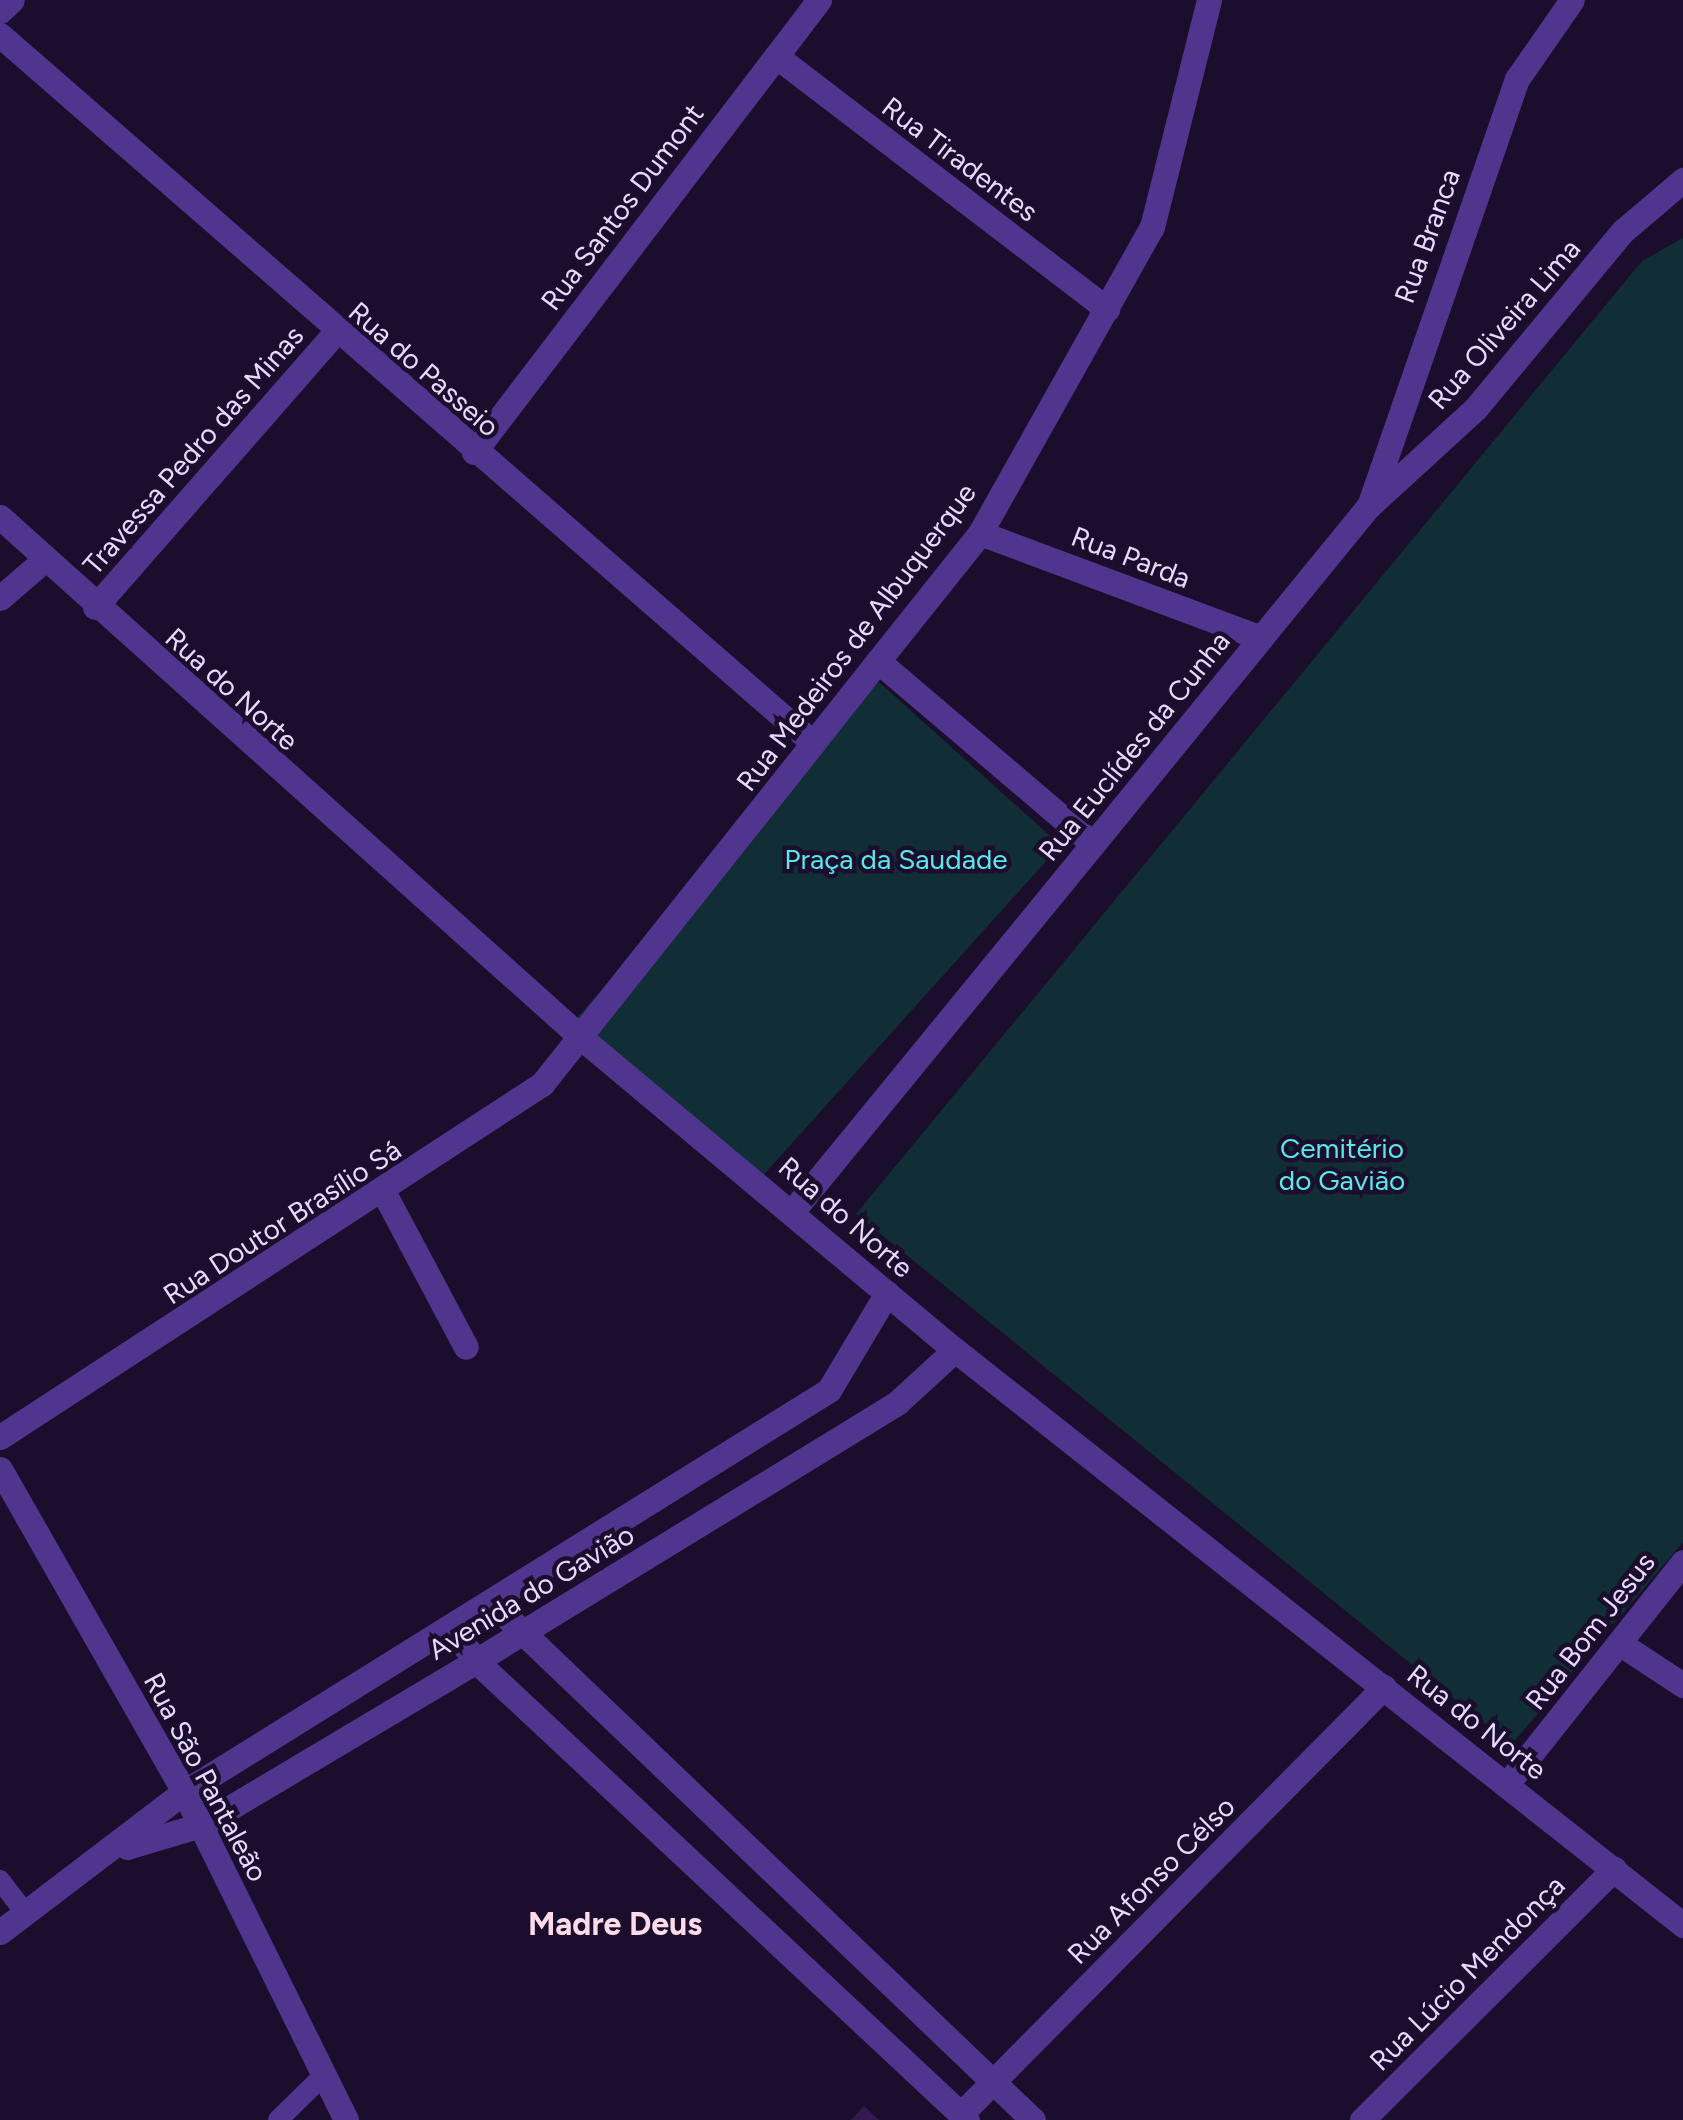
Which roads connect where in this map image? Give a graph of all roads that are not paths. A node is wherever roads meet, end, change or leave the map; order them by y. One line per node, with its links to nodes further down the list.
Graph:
1 (12, 0): 6 (street)
2 (819, 0): 8 (street, Rua Santos Dumont)
3 (1232, 0): 5 (street)
4 (1572, 0): 13 (street, Rua Branca)
5 (1210, 9): 10 (street, Rua Medeiros de Albuquerque)
6 (0, 11)
7 (0, 35): 11 (street, Rua do Passeio)
8 (776, 56): 10 (street, Rua Tiradentes); 12 (street, Rua Santos Dumont)
9 (1683, 180): 13 (street, Rua Oliveira Lima)
10 (1107, 309): 15 (street, Rua Medeiros de Albuquerque)
11 (336, 332): 12 (street, Rua do Passeio); 18 (street, Travessa Pedro das Minas)
12 (474, 452): 21 (street, Rua do Passeio)
13 (1369, 506): 19 (street, Rua Euclídes da Cunha)
14 (0, 517): 16 (street, Rua do Norte)
15 (980, 533): 19 (street, Rua Parda); 20 (street, Rua Medeiros de Albuquerque)
16 (44, 560): 17 (street); 18 (street, Rua do Norte)
17 (0, 598)
18 (95, 607): 23 (street, Rua do Norte)
19 (1261, 638): 22 (street, Rua Euclídes da Cunha)
20 (878, 661): 21 (street, Rua Medeiros de Albuquerque); 22 (street)
21 (813, 743): 23 (street, Rua Medeiros de Albuquerque)
22 (1093, 844): 25 (street, Rua Euclídes da Cunha)
23 (585, 1041): 24 (street, Rua Doutor Brasílio Sá); 25 (street, Rua do Norte)
24 (384, 1193): 27 (street); 30 (street, Rua Doutor Brasílio Sá)
25 (794, 1209): 26 (street, Rua do Norte)
26 (888, 1293): 28 (street, Rua do Norte); 29 (street, Avenida do Gavião)
27 (466, 1347)
28 (954, 1350): 31 (street, Avenida do Gavião); 40 (street, Rua do Norte)
29 (778, 1424): 31 (street); 34 (street, Avenida do Gavião)
30 (0, 1438)
31 (803, 1461): 36 (street, Avenida do Gavião)
32 (0, 1469): 42 (street, Rua São Pantaleão)
33 (1683, 1562): 37 (street, Rua Bom Jesus)
34 (493, 1604): 35 (street, Avenida do Gavião); 36 (street)
35 (452, 1629): 38 (street); 42 (street, Avenida do Gavião)
36 (516, 1635): 38 (street, Avenida do Gavião); 43 (street)
37 (1618, 1643): 39 (street); 41 (street, Rua Bom Jesus)
38 (476, 1661): 44 (street, Avenida do Gavião); 45 (street)
39 (1683, 1685)
40 (1384, 1687): 41 (street, Rua do Norte); 55 (street, Rua Afonso Célso)
41 (1507, 1784): 47 (street, Rua do Norte)
42 (184, 1792): 44 (street, Rua São Pantaleão); 46 (street, Avenida do Gavião)
43 (686, 1795): 45 (street); 52 (street)
44 (201, 1825): 46 (street, Avenida do Gavião); 54 (street, Rua São Pantaleão)
45 (655, 1829): 53 (street)
46 (118, 1850): 49 (street, Avenida do Gavião)
47 (1614, 1869): 50 (street, Rua do Norte); 60 (street, Rua Lúcio Mendonça)
48 (0, 1880): 49 (lane)
49 (26, 1914): 51 (street, Avenida do Gavião)
50 (1683, 1925)
51 (0, 1932)
52 (843, 1939): 53 (street); 55 (street)
53 (811, 1972): 56 (street)
54 (324, 2075): 57 (lane); 58 (street, Rua São Pantaleão)
55 (993, 2081): 56 (street, Rua Afonso Célso); 59 (street)
56 (964, 2117)
57 (278, 2120)
58 (346, 2120)
59 (1033, 2120)
60 (1362, 2120)

